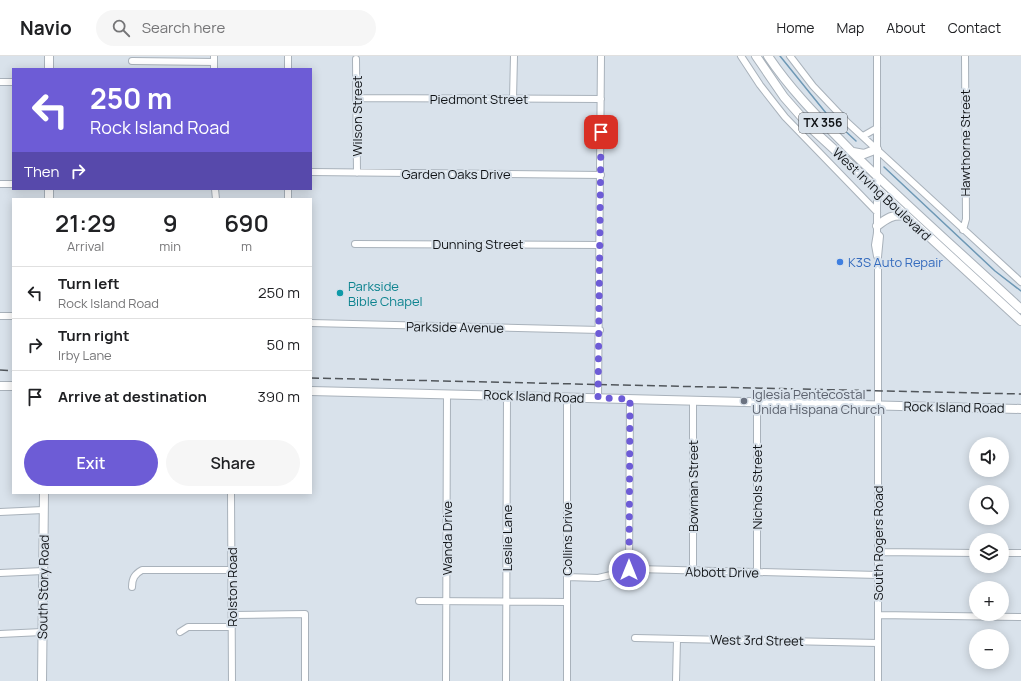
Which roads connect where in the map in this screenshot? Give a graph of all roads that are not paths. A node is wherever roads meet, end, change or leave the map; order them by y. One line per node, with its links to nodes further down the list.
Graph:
1 (49, 56): 14 (main road)
2 (288, 56): 15 (street)
3 (514, 56): 19 (street)
4 (601, 56): 20 (street)
5 (741, 56): 32 (street, West Irving Boulevard)
6 (756, 56): 31 (main road, West Irving Boulevard / TX 356)
7 (768, 56): 24 (main road, West Irving Boulevard / TX 356)
8 (790, 56): 22 (street)
9 (877, 56): 21 (street, South Rogers Road)
10 (965, 56): 35 (street, Hawthorne Street)
11 (356, 59): 18 (street, Wilson Street)
12 (132, 61): 13 (street)
13 (214, 62)
14 (49, 68)
15 (288, 68)
16 (0, 82): 17 (street)
17 (12, 82)
18 (356, 98): 19 (street, Piedmont Street); 26 (street, Wilson Street)
19 (513, 99): 20 (street, Piedmont Street)
20 (601, 99): 27 (street)
21 (877, 128): 22 (street); 23 (street, South Rogers Road)
22 (863, 136): 23 (street)
23 (876, 149): 24 (main road); 28 (street, South Rogers Road); 35 (street)
24 (852, 152): 28 (main road, West Irving Boulevard / TX 356)
25 (312, 172): 26 (street, Garden Oaks Drive)
26 (357, 173): 27 (street, Garden Oaks Drive)
27 (600, 175): 37 (street)
28 (877, 176): 31 (street, South Rogers Road); 39 (main road, West Irving Boulevard / TX 356)
29 (0, 184): 30 (street)
30 (12, 184)
31 (877, 190): 32 (street, South Rogers Road); 33 (main road, West Irving Boulevard / TX 356)
32 (877, 212): 34 (street, South Rogers Road)
33 (906, 216): 34 (main road); 42 (main road, West Irving Boulevard / TX 356)
34 (877, 230): 55 (street, South Rogers Road)
35 (963, 230): 38 (street)
36 (355, 244): 37 (street, Dunning Street)
37 (600, 245): 44 (street)
38 (1021, 282)
39 (1021, 309)
40 (0, 316): 41 (street)
41 (12, 316)
42 (1021, 321)
43 (312, 323): 44 (street, Parkside Avenue)
44 (600, 330): 51 (street)
45 (0, 386): 46 (main road)
46 (12, 386)
47 (312, 391): 48 (main road, Rock Island Road)
48 (447, 394): 49 (main road, Rock Island Road); 75 (street, Wanda Drive)
49 (507, 395): 50 (main road, Rock Island Road); 76 (street, Leslie Lane)
50 (567, 397): 51 (main road, Rock Island Road); 72 (street, Collins Drive)
51 (598, 398): 52 (main road, Rock Island Road)
52 (630, 399): 53 (main road, Rock Island Road); 66 (street)
53 (693, 400): 54 (main road, Rock Island Road); 68 (street, Bowman Street)
54 (757, 401): 55 (main road, Rock Island Road); 70 (street, Nichols Street)
55 (878, 406): 56 (main road, Rock Island Road); 61 (street, South Rogers Road)
56 (1021, 409)
57 (44, 494): 59 (main road, South Story Road)
58 (231, 494): 65 (street, Rolston Road)
59 (43, 510): 60 (street); 67 (main road, South Story Road)
60 (0, 512)
61 (878, 552): 62 (street); 71 (street, South Rogers Road)
62 (969, 553)
63 (1009, 553): 64 (street)
64 (1021, 553)
65 (232, 570): 73 (street); 78 (street, Rolston Road)
66 (629, 570): 68 (street, Abbott Drive); 72 (street, Abbott Drive)
67 (43, 571): 69 (street); 82 (main road, South Story Road)
68 (693, 571): 70 (street, Abbott Drive)
69 (0, 572)
70 (757, 572): 71 (street, Abbott Drive)
71 (878, 575): 79 (street, South Rogers Road)
72 (567, 577): 77 (street, Collins Drive)
73 (132, 587)
74 (420, 602): 75 (street)
75 (447, 602): 76 (street); 91 (street, Wanda Drive)
76 (507, 602): 77 (street); 92 (street, Leslie Lane)
77 (567, 602): 93 (street, Collins Drive)
78 (232, 615): 81 (street, Rolston Road); 90 (street)
79 (878, 615): 80 (street); 87 (street, South Rogers Road)
80 (1021, 617)
81 (232, 627): 83 (street); 89 (street, Rolston Road)
82 (42, 632): 84 (street); 88 (main road, South Story Road)
83 (180, 632)
84 (0, 634)
85 (635, 638): 86 (street, West 3rd Street)
86 (677, 639): 87 (street, West 3rd Street); 94 (street)
87 (878, 643): 95 (street, South Rogers Road)
88 (42, 681)
89 (232, 681)
90 (305, 681)
91 (446, 681)
92 (506, 681)
93 (566, 681)
94 (676, 681)
95 (878, 681)

